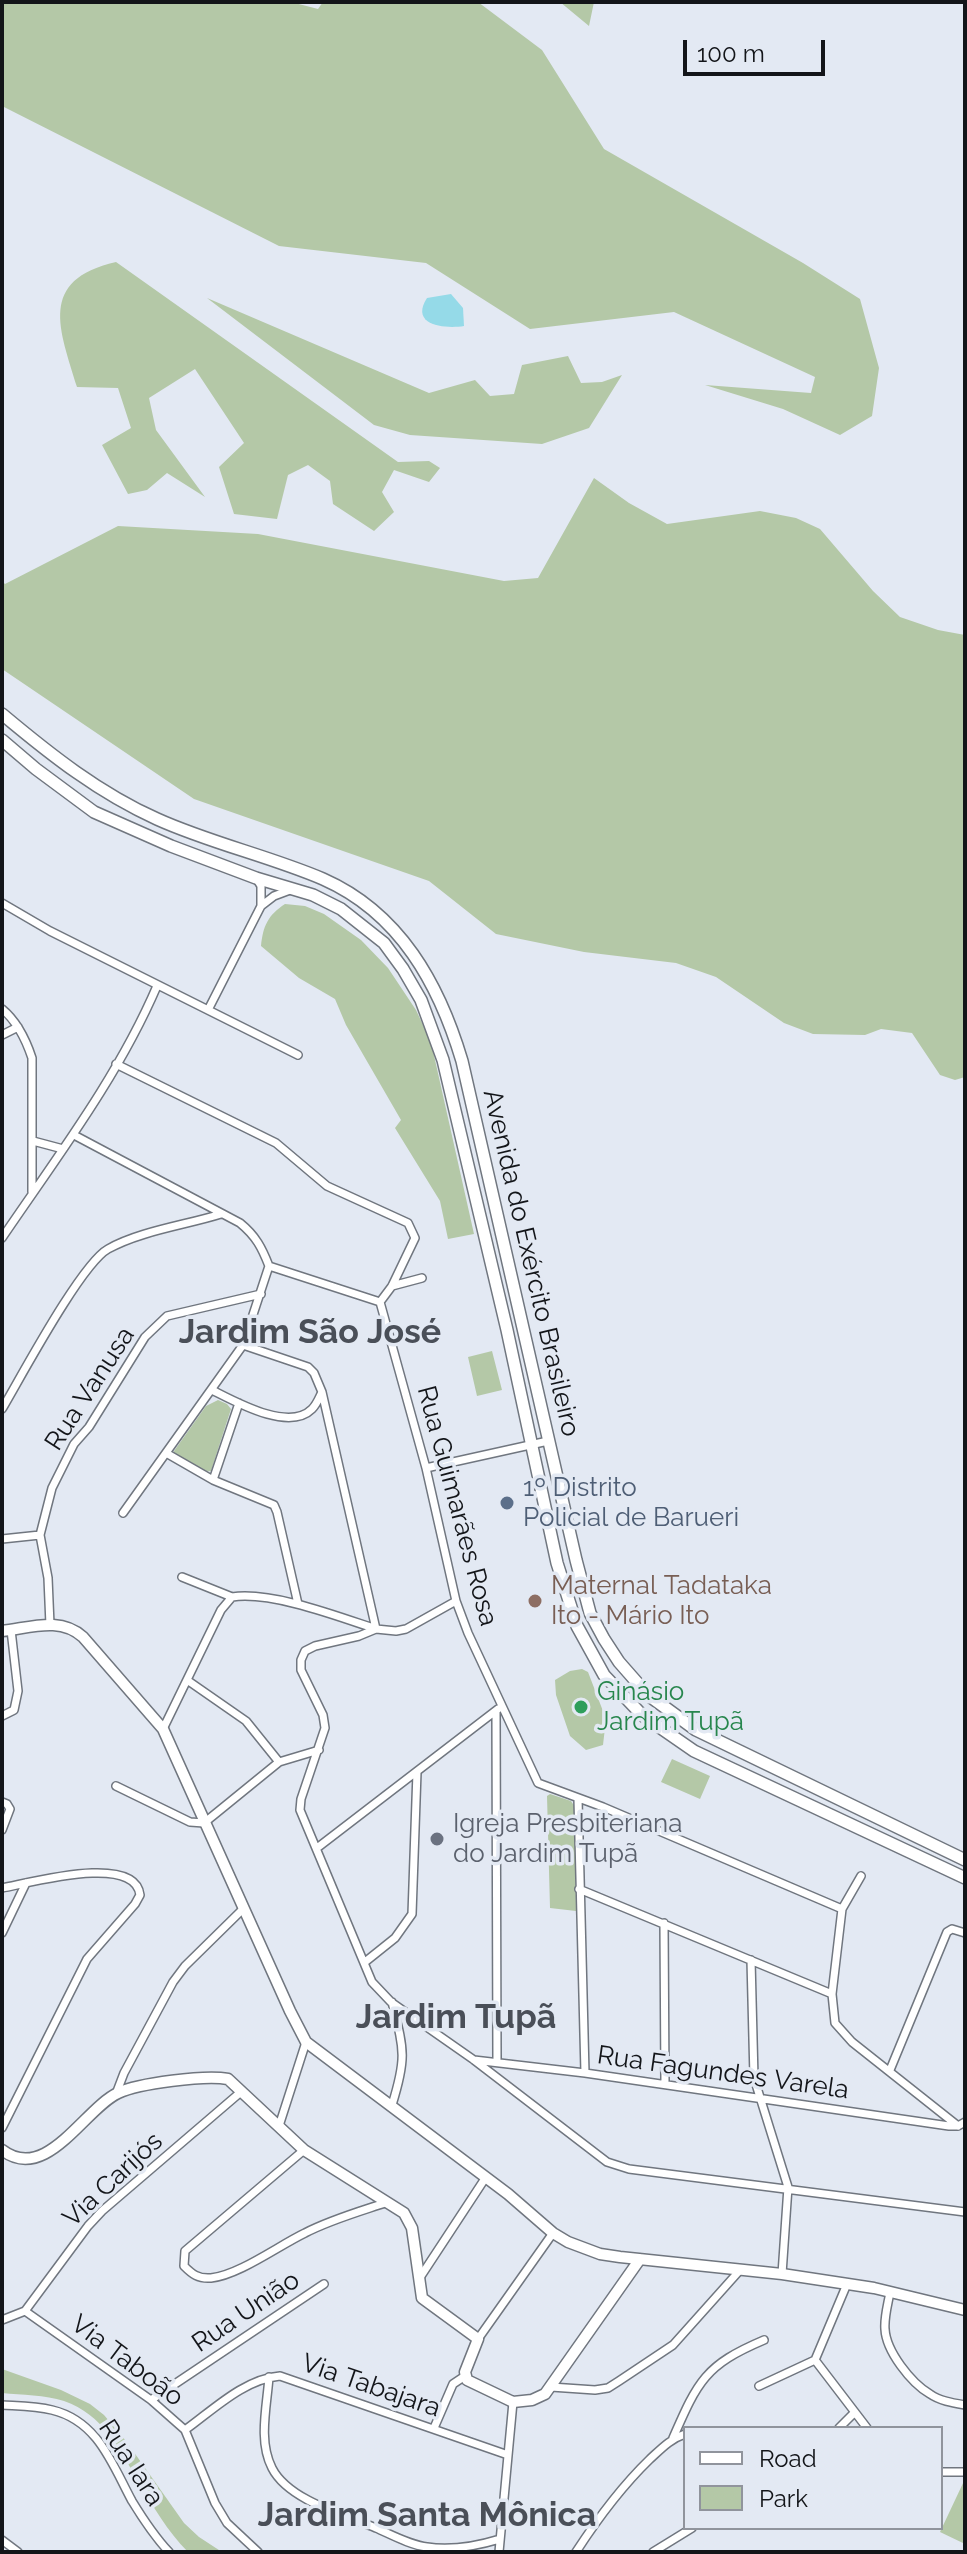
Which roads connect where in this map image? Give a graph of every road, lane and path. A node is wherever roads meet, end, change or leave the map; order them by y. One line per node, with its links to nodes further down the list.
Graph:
1 (2, 714): 4 (main road, Avenida do Exército Brasileiro)
2 (2, 740): 3 (main road, Avenida do Exército Brasileiro)
3 (256, 878): 5 (main road, Avenida do Exército Brasileiro); 8 (street)
4 (335, 885): 6 (main road); 32 (main road, Avenida do Exército Brasileiro)
5 (291, 889): 6 (main road, Avenida do Exército Brasileiro); 8 (street)
6 (313, 895): 33 (main road, Avenida do Exército Brasileiro)
7 (2, 905): 9 (street)
8 (261, 906): 11 (street)
9 (157, 986): 11 (street); 15 (street)
10 (2, 1009): 12 (street)
11 (208, 1010): 14 (street)
12 (18, 1027): 13 (street); 17 (street)
13 (2, 1035)
14 (298, 1055)
15 (116, 1064): 16 (street); 24 (street)
16 (74, 1135): 18 (street); 20 (street)
17 (33, 1141): 18 (street); 19 (street)
18 (63, 1149): 19 (street)
19 (32, 1194): 21 (street)
20 (221, 1214): 22 (street); 31 (street)
21 (2, 1238)
22 (269, 1266): 25 (street); 26 (street)
23 (422, 1278): 24 (street)
24 (392, 1286): 26 (street)
25 (261, 1294): 27 (street); 38 (street, Rua Vanusa)
26 (380, 1302): 35 (street, Rua Guimarães Rosa)
27 (243, 1345): 28 (street); 29 (street)
28 (212, 1390): 30 (street); 34 (street)
29 (322, 1392): 30 (street); 45 (street)
30 (239, 1403): 36 (street)
31 (2, 1409)
32 (548, 1441): 33 (street); 60 (main road, Avenida do Exército Brasileiro)
33 (530, 1444): 35 (street); 62 (main road, Avenida do Exército Brasileiro)
34 (166, 1453): 36 (street); 37 (street)
35 (426, 1468): 42 (street, Rua Guimarães Rosa)
36 (213, 1480): 43 (street)
37 (123, 1513)
38 (40, 1535): 39 (street); 44 (street)
39 (2, 1539)
40 (182, 1577): 41 (street)
41 (232, 1597): 43 (street); 47 (street)
42 (456, 1601): 45 (street); 48 (street, Rua Guimarães Rosa)
43 (298, 1604): 45 (street)
44 (50, 1625): 46 (main road); 50 (main road)
45 (376, 1629): 51 (street)
46 (7, 1630): 49 (street)
47 (187, 1680): 50 (street); 52 (street)
48 (499, 1708): 53 (street); 55 (street, Rua Guimarães Rosa); 77 (street)
49 (2, 1716)
50 (163, 1729): 57 (main road)
51 (319, 1750): 52 (street); 59 (street)
52 (279, 1762): 57 (street)
53 (417, 1772): 59 (street); 72 (street)
54 (116, 1786): 57 (street)
55 (578, 1799): 65 (street); 67 (street, Rua Guimarães Rosa)
56 (2, 1802): 58 (street)
57 (204, 1823): 66 (main road)
58 (2, 1830)
59 (317, 1848): 72 (street)
60 (965, 1860)
61 (861, 1876): 67 (street)
62 (965, 1878)
63 (26, 1883): 64 (street); 69 (street); 87 (street)
64 (2, 1888)
65 (579, 1889): 68 (street); 79 (street)
66 (243, 1909): 75 (main road); 82 (street)
67 (842, 1909): 73 (street)
68 (664, 1923): 71 (street); 80 (street)
69 (2, 1933)
70 (965, 1933): 78 (street)
71 (751, 1960): 73 (street); 83 (street)
72 (365, 1962): 74 (street)
73 (832, 1994): 78 (street)
74 (391, 2002): 76 (street); 84 (street)
75 (306, 2042): 84 (main road); 86 (street)
76 (474, 2060): 77 (street, Rua Fagundes Varela); 91 (street)
77 (497, 2061): 79 (street, Rua Fagundes Varela)
78 (890, 2070): 85 (street)
79 (585, 2073): 80 (street, Rua Fagundes Varela)
80 (665, 2084): 83 (street, Rua Fagundes Varela)
81 (242, 2091): 82 (main road); 86 (main road); 103 (street, Via Carijós)
82 (116, 2094): 88 (main road)
83 (760, 2097): 85 (street, Rua Fagundes Varela); 91 (street)
84 (392, 2105): 90 (main road)
85 (961, 2124)
86 (279, 2126): 89 (main road)
87 (2, 2128)
88 (2, 2150)
89 (304, 2150): 92 (main road); 92 (street)
90 (486, 2177): 94 (main road); 98 (street)
91 (788, 2187): 93 (street); 97 (street)
92 (385, 2203): 98 (main road)
93 (965, 2212)
94 (553, 2233): 95 (main road); 105 (street)
95 (640, 2259): 96 (main road); 111 (main road)
96 (741, 2269): 97 (main road); 111 (street)
97 (782, 2274): 100 (main road)
98 (418, 2281): 105 (main road)
99 (324, 2284): 112 (street, Rua União)
100 (847, 2284): 101 (main road); 107 (street)
101 (890, 2292): 102 (main road); 115 (street)
102 (965, 2310)
103 (25, 2311): 104 (street); 112 (street, Via Taboão)
104 (2, 2320)
105 (478, 2339): 108 (main road)
106 (764, 2340): 122 (street)
107 (815, 2360): 110 (street); 116 (street)
108 (465, 2376): 113 (main road); 119 (street)
109 (269, 2377): 119 (street, Via Tabajara); 120 (street, Via Tabajara); 127 (street)
110 (759, 2386)
111 (551, 2387): 113 (main road)
112 (151, 2400): 120 (street, Via Taboão)
113 (513, 2402): 123 (street)
114 (2, 2405): 130 (street, Rua Iara)
115 (965, 2405)
116 (854, 2413): 117 (street); 118 (street)
117 (841, 2426)
118 (865, 2426)
119 (434, 2428): 123 (street, Via Tabajara)
120 (185, 2430): 131 (street, Via Taboão)
121 (683, 2435): 122 (street)
122 (673, 2438): 133 (street)
123 (508, 2455): 127 (street)
124 (943, 2472): 125 (street)
125 (965, 2472)
126 (689, 2530): 134 (street)
127 (500, 2539): 132 (street)
128 (2, 2540): 129 (street)
129 (18, 2552)
130 (169, 2552)
131 (258, 2552)
132 (499, 2552)
133 (576, 2552)
134 (653, 2552)

